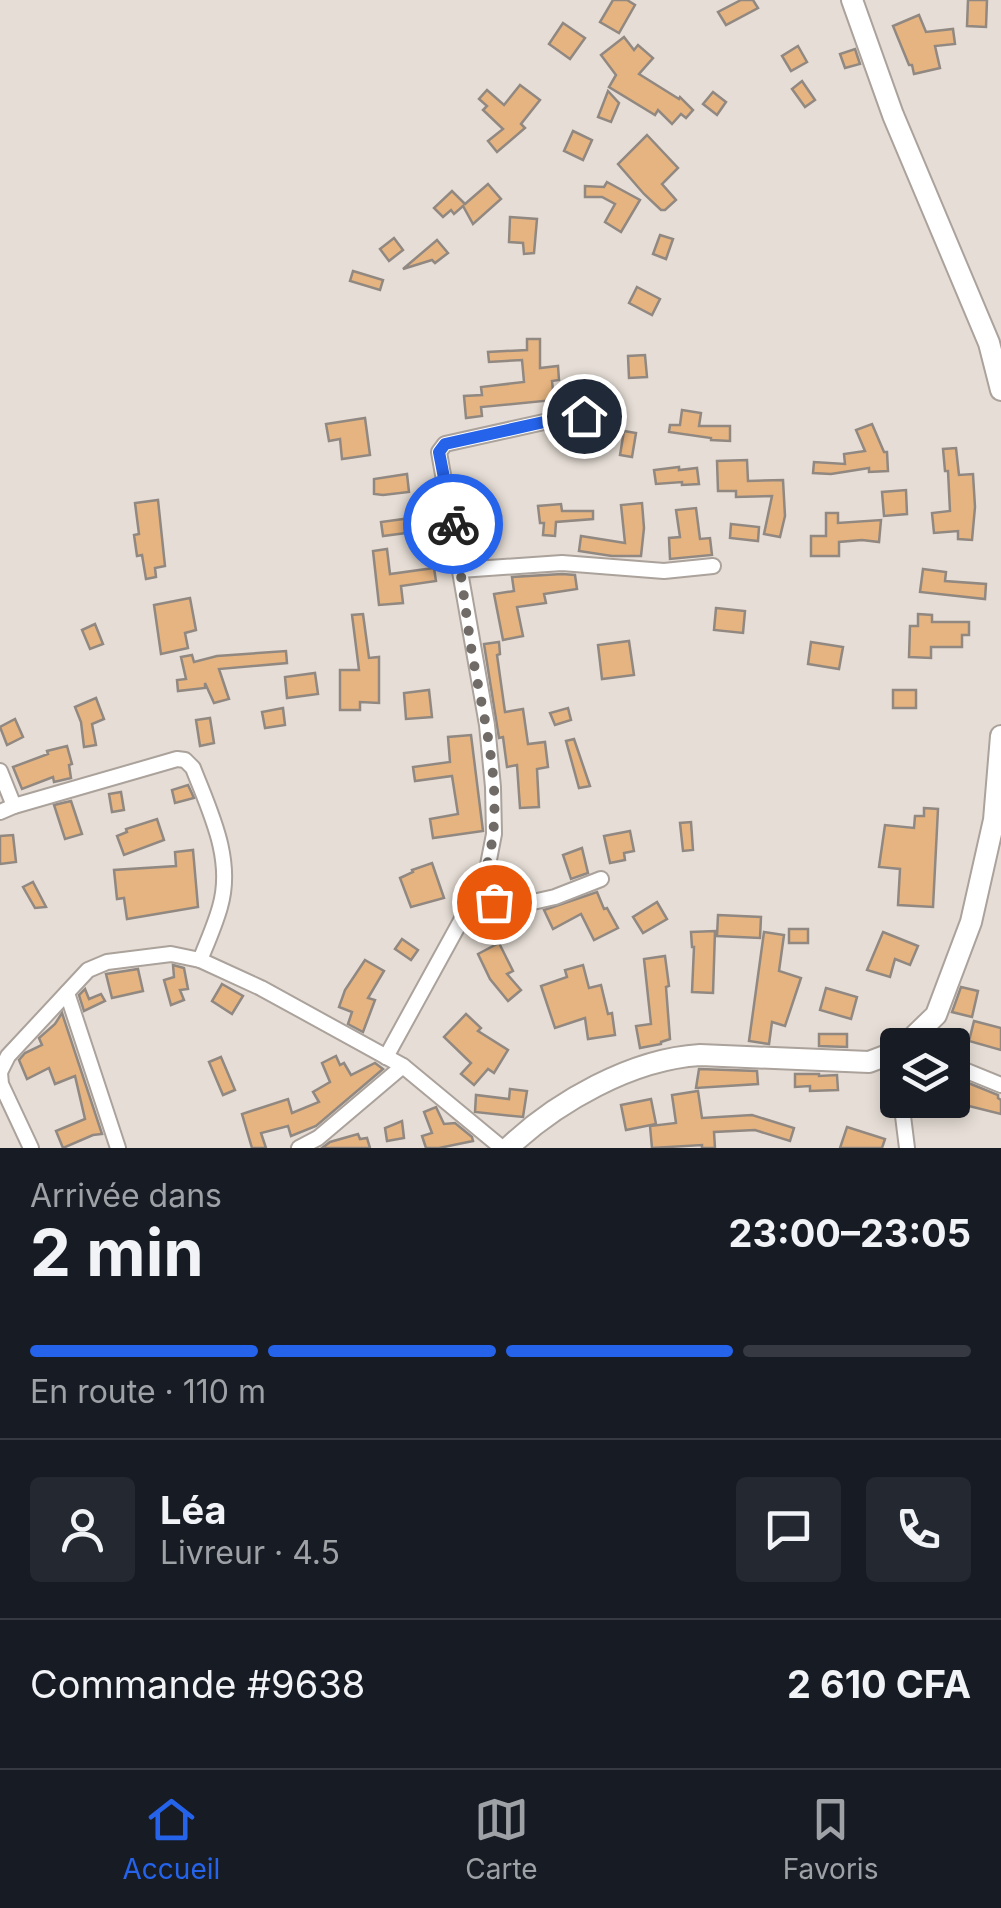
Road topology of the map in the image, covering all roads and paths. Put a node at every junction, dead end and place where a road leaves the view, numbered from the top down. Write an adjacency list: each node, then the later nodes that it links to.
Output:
1 (852, 0): 2 (street)
2 (1001, 390)
3 (584, 416): 5 (street)
4 (713, 566): 5 (street)
5 (460, 570): 11 (street)
6 (1001, 736): 9 (street)
7 (0, 771): 8 (street)
8 (7, 809): 12 (street)
9 (998, 821): 14 (street)
10 (601, 880): 11 (street)
11 (474, 897): 15 (street)
12 (200, 960): 13 (street); 15 (street)
13 (67, 993): 18 (street); 23 (street)
14 (925, 1028)
15 (386, 1057): 17 (street)
16 (880, 1059): 25 (street)
17 (403, 1066): 24 (street); 25 (street)
18 (0, 1072): 22 (street)
19 (970, 1072): 20 (street)
20 (1001, 1084)
21 (903, 1118): 26 (street)
22 (31, 1148)
23 (118, 1148)
24 (299, 1148)
25 (505, 1148)
26 (906, 1148)

